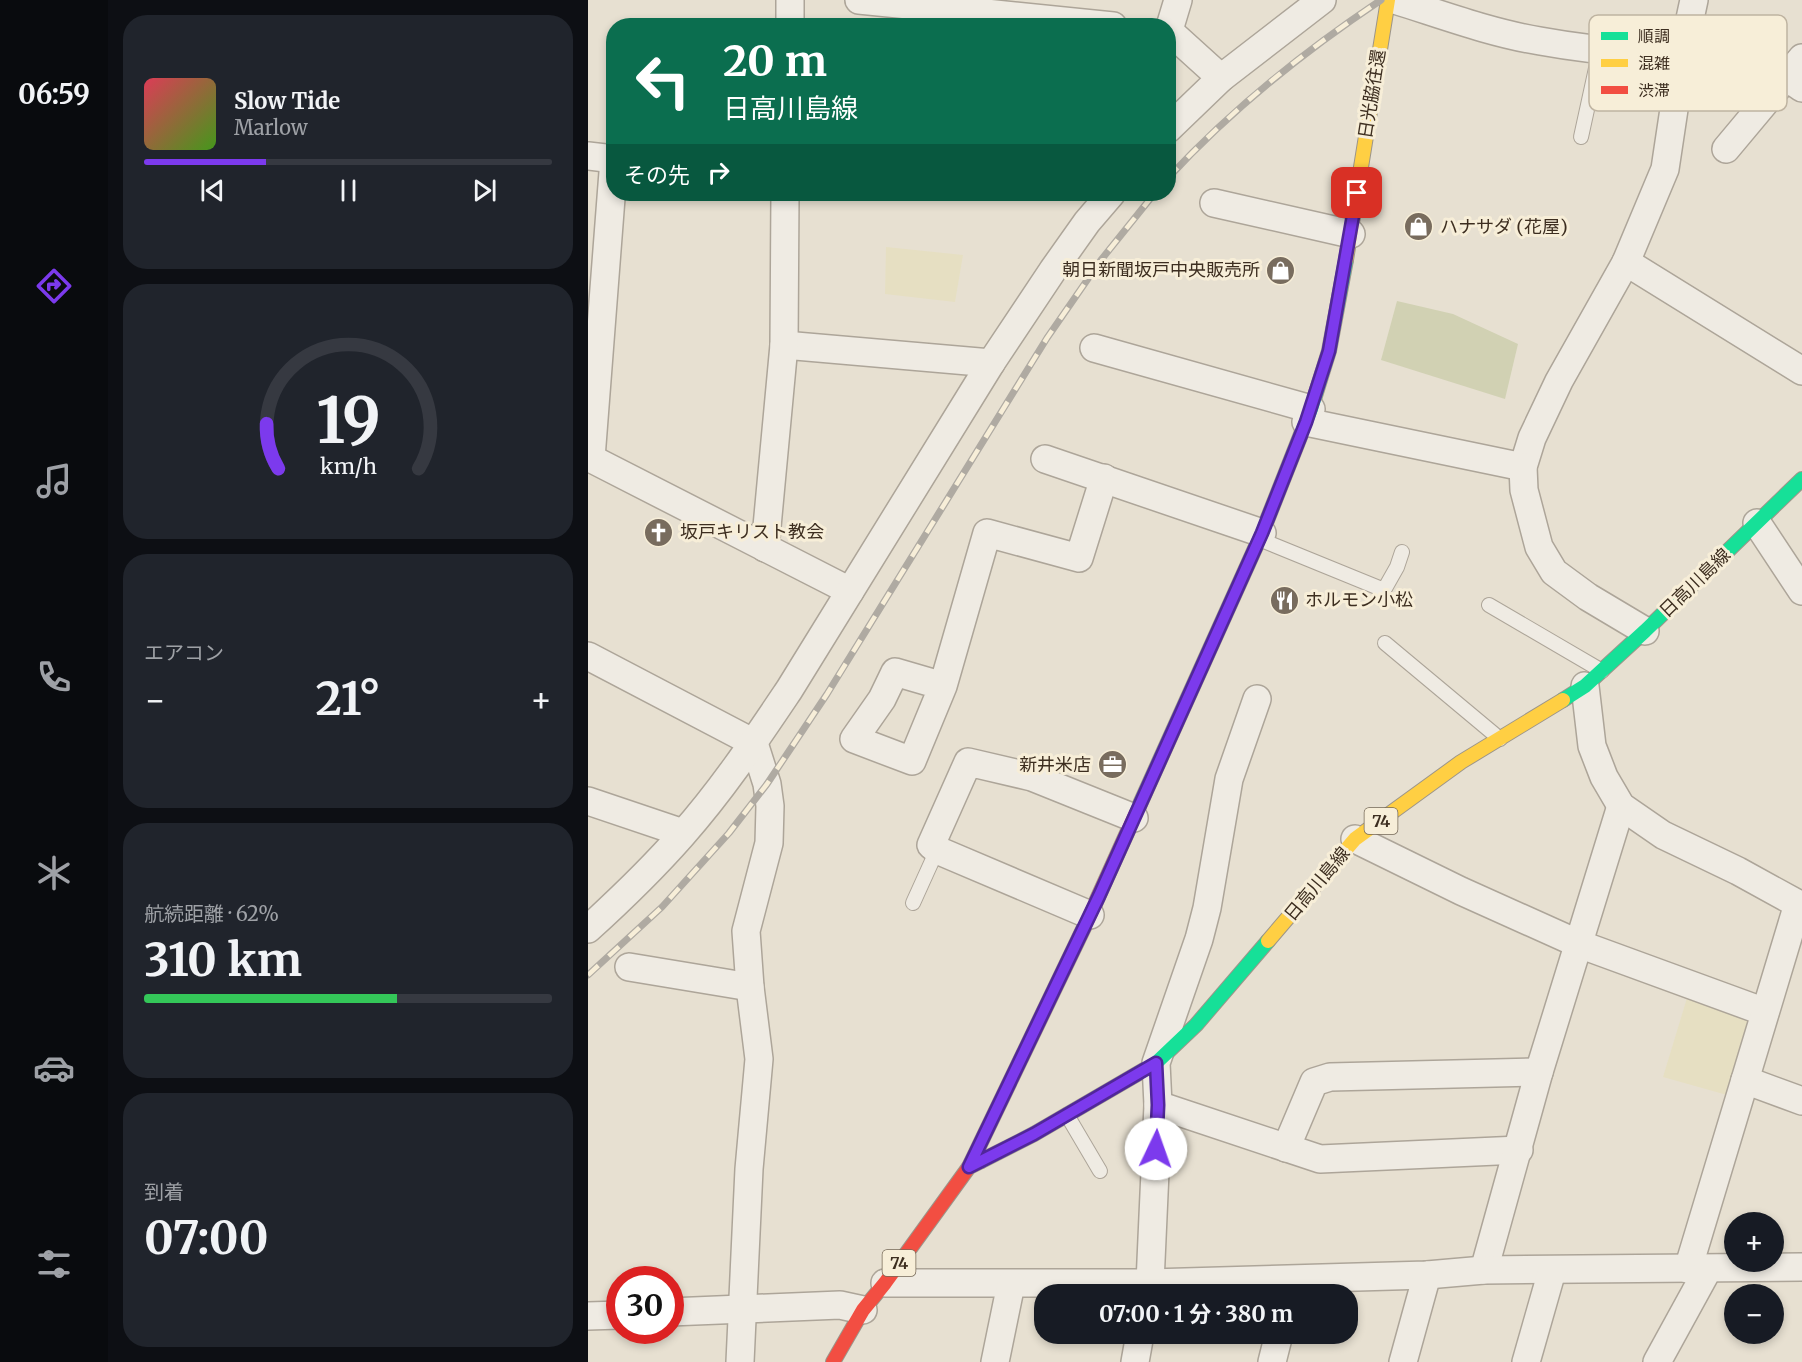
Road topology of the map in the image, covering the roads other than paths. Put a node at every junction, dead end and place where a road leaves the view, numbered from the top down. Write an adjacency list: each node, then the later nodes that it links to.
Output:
1 (790, 0): 9 (street)
2 (859, 0): 10 (street)
3 (1178, 0): 11 (street)
4 (1322, 0): 14 (street)
5 (1388, 0): 27 (main road, 日光脇往還)
6 (1395, 0): 13 (street)
7 (1694, 0): 8 (street)
8 (1691, 15)
9 (790, 18)
10 (1035, 18)
11 (1173, 18)
12 (1176, 36): 14 (street)
13 (1589, 48)
14 (1221, 78): 18 (street)
15 (1589, 100): 19 (lane)
16 (1674, 111): 28 (street)
17 (1762, 111): 20 (street)
18 (1176, 121)
19 (1581, 137)
20 (1726, 149)
21 (588, 156): 22 (street)
22 (606, 158)
23 (610, 201): 34 (street)
24 (785, 201): 29 (street)
25 (1105, 201): 31 (street)
26 (1214, 203): 27 (street)
27 (1351, 234): 33 (main road, 日光脇往還)
28 (1626, 262): 32 (street); 36 (street)
29 (784, 345): 31 (street); 41 (street)
30 (1094, 348): 33 (street)
31 (991, 363): 43 (street)
32 (1802, 371)
33 (1309, 416): 36 (street); 40 (main road, 日光脇往還)
34 (589, 458): 41 (street)
35 (1045, 459): 37 (street)
36 (1523, 467): 46 (street)
37 (1104, 478): 40 (street); 50 (street)
38 (1802, 479): 39 (main road, 日高川島線 / 74)
39 (1757, 523): 44 (street); 46 (main road, 日高川島線 / 74)
40 (1261, 536): 42 (lane); 56 (main road, 日光脇往還)
41 (765, 548): 43 (street)
42 (1402, 552)
43 (850, 591): 53 (street)
44 (1802, 591)
45 (1489, 605): 49 (lane)
46 (1645, 631): 49 (main road, 日高川島線 / 74)
47 (1385, 643): 52 (lane)
48 (588, 656): 53 (street)
49 (1593, 679): 52 (main road, 日高川島線 / 74); 55 (street)
50 (943, 686)
51 (1257, 699): 68 (street)
52 (1500, 739): 58 (main road, 日高川島線 / 74)
53 (754, 742): 57 (street); 66 (street)
54 (588, 801): 57 (street)
55 (1621, 806): 61 (street); 64 (street)
56 (1134, 818): 59 (street); 62 (main road, 日光脇往還)
57 (683, 833): 63 (street)
58 (1355, 839): 64 (street); 68 (main road, 日高川島線 / 74)
59 (937, 850): 60 (lane); 62 (street)
60 (913, 903)
61 (1800, 904): 67 (street)
62 (1090, 915): 76 (main road, 日光脇往還)
63 (588, 929)
64 (1579, 944): 67 (street); 69 (street)
65 (629, 967): 66 (street)
66 (750, 987): 88 (street)
67 (1765, 1012): 70 (street)
68 (1156, 1063): 72 (street); 73 (main road, 日高川島線 / 74)
69 (1539, 1072): 74 (street); 75 (street)
70 (1745, 1080): 71 (street); 79 (street)
71 (1802, 1101)
72 (1158, 1105): 74 (street); 85 (street)
73 (1067, 1115): 76 (main road, 日高川島線 / 74); 77 (lane)
74 (1286, 1148): 75 (street)
75 (1519, 1150): 80 (street)
76 (969, 1167): 83 (main road, 日光脇往還 / 74)
77 (1100, 1171)
78 (1802, 1267): 79 (street)
79 (1698, 1269): 81 (street); 102 (street)
80 (1484, 1270): 81 (street); 82 (street)
81 (1552, 1271): 101 (street)
82 (1427, 1275): 86 (street); 100 (street)
83 (885, 1283): 84 (street); 89 (main road, 日光脇往還 / 74)
84 (1011, 1284): 87 (street); 97 (street)
85 (1149, 1284)
86 (1314, 1284)
87 (1034, 1285)
88 (741, 1309): 89 (street); 90 (street); 95 (street)
89 (863, 1310): 96 (main road, 日光脇往還 / 74)
90 (684, 1311)
91 (606, 1315): 92 (street)
92 (588, 1316)
93 (1138, 1344): 98 (street)
94 (1276, 1344): 99 (street)
95 (740, 1362)
96 (833, 1362)
97 (995, 1362)
98 (1135, 1362)
99 (1272, 1362)
100 (1403, 1362)
101 (1526, 1362)
102 (1657, 1362)

